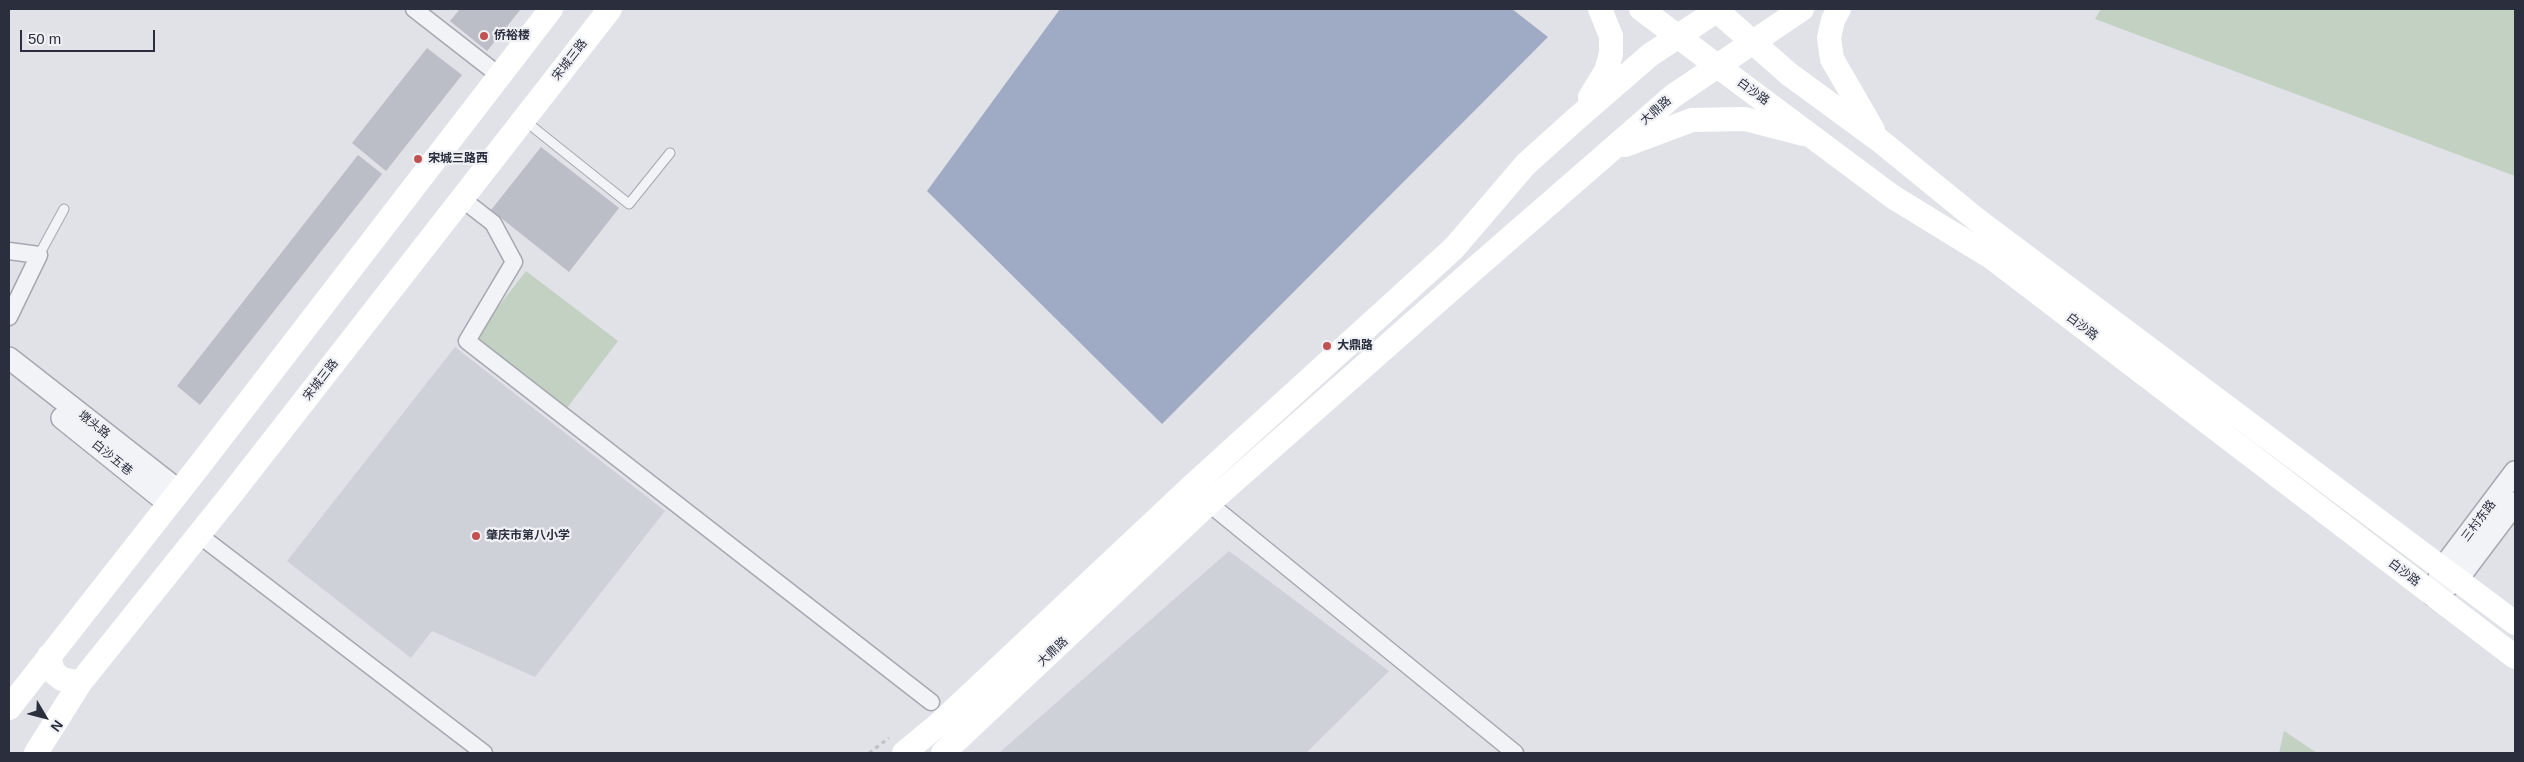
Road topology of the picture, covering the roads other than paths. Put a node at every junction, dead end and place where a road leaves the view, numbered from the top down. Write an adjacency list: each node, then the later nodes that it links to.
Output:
1 (414, 9): 12 (street)
2 (551, 9): 12 (main road)
3 (610, 9): 14 (main road, 宋城三路)
4 (1600, 9): 13 (main road)
5 (1641, 9): 9 (main road, 白沙路)
6 (1717, 9): 9 (main road, 大鼎路); 10 (main road, 白沙路)
7 (1802, 9): 10 (main road, 大鼎路)
8 (1839, 9): 16 (main road)
9 (1678, 34): 11 (main road, 白沙路); 13 (main road, 大鼎路)
10 (1752, 42): 11 (main road, 大鼎路); 16 (main road, 白沙路)
11 (1717, 65): 15 (main road, 白沙路); 17 (main road, 大鼎路)
12 (500, 76): 28 (main road)
13 (1576, 119): 27 (main road, 大鼎路)
14 (523, 120): 18 (lane); 19 (main road, 宋城三路)
15 (1815, 137): 17 (main road); 33 (main road, 白沙路)
16 (1879, 140): 32 (main road, 白沙路)
17 (1612, 149): 29 (main road, 大鼎路)
18 (670, 153)
19 (462, 199): 31 (main road, 宋城三路); 38 (street)
20 (64, 209): 22 (lane)
21 (9, 251): 22 (street)
22 (38, 255): 23 (street)
23 (9, 317)
24 (9, 358): 28 (street, 墩头路)
25 (9, 376): 28 (street, 白沙五巷)
26 (2515, 472): 32 (street, 三村东路)
27 (1190, 488): 29 (street); 42 (main road, 大鼎路)
28 (174, 498): 35 (main road)
29 (1209, 503): 43 (main road, 大鼎路); 44 (street)
30 (2515, 503): 32 (street, 三村东路)
31 (199, 535): 37 (main road, 宋城三路); 41 (street)
32 (2450, 575): 33 (street); 34 (main road, 白沙路)
33 (2433, 595): 36 (main road, 白沙路)
34 (2515, 623)
35 (49, 656): 37 (main road); 39 (main road)
36 (2515, 657)
37 (80, 682): 40 (main road, 宋城三路)
38 (931, 702)
39 (9, 708)
40 (40, 750)
41 (484, 753)
42 (904, 753)
43 (943, 753)
44 (1515, 753)

